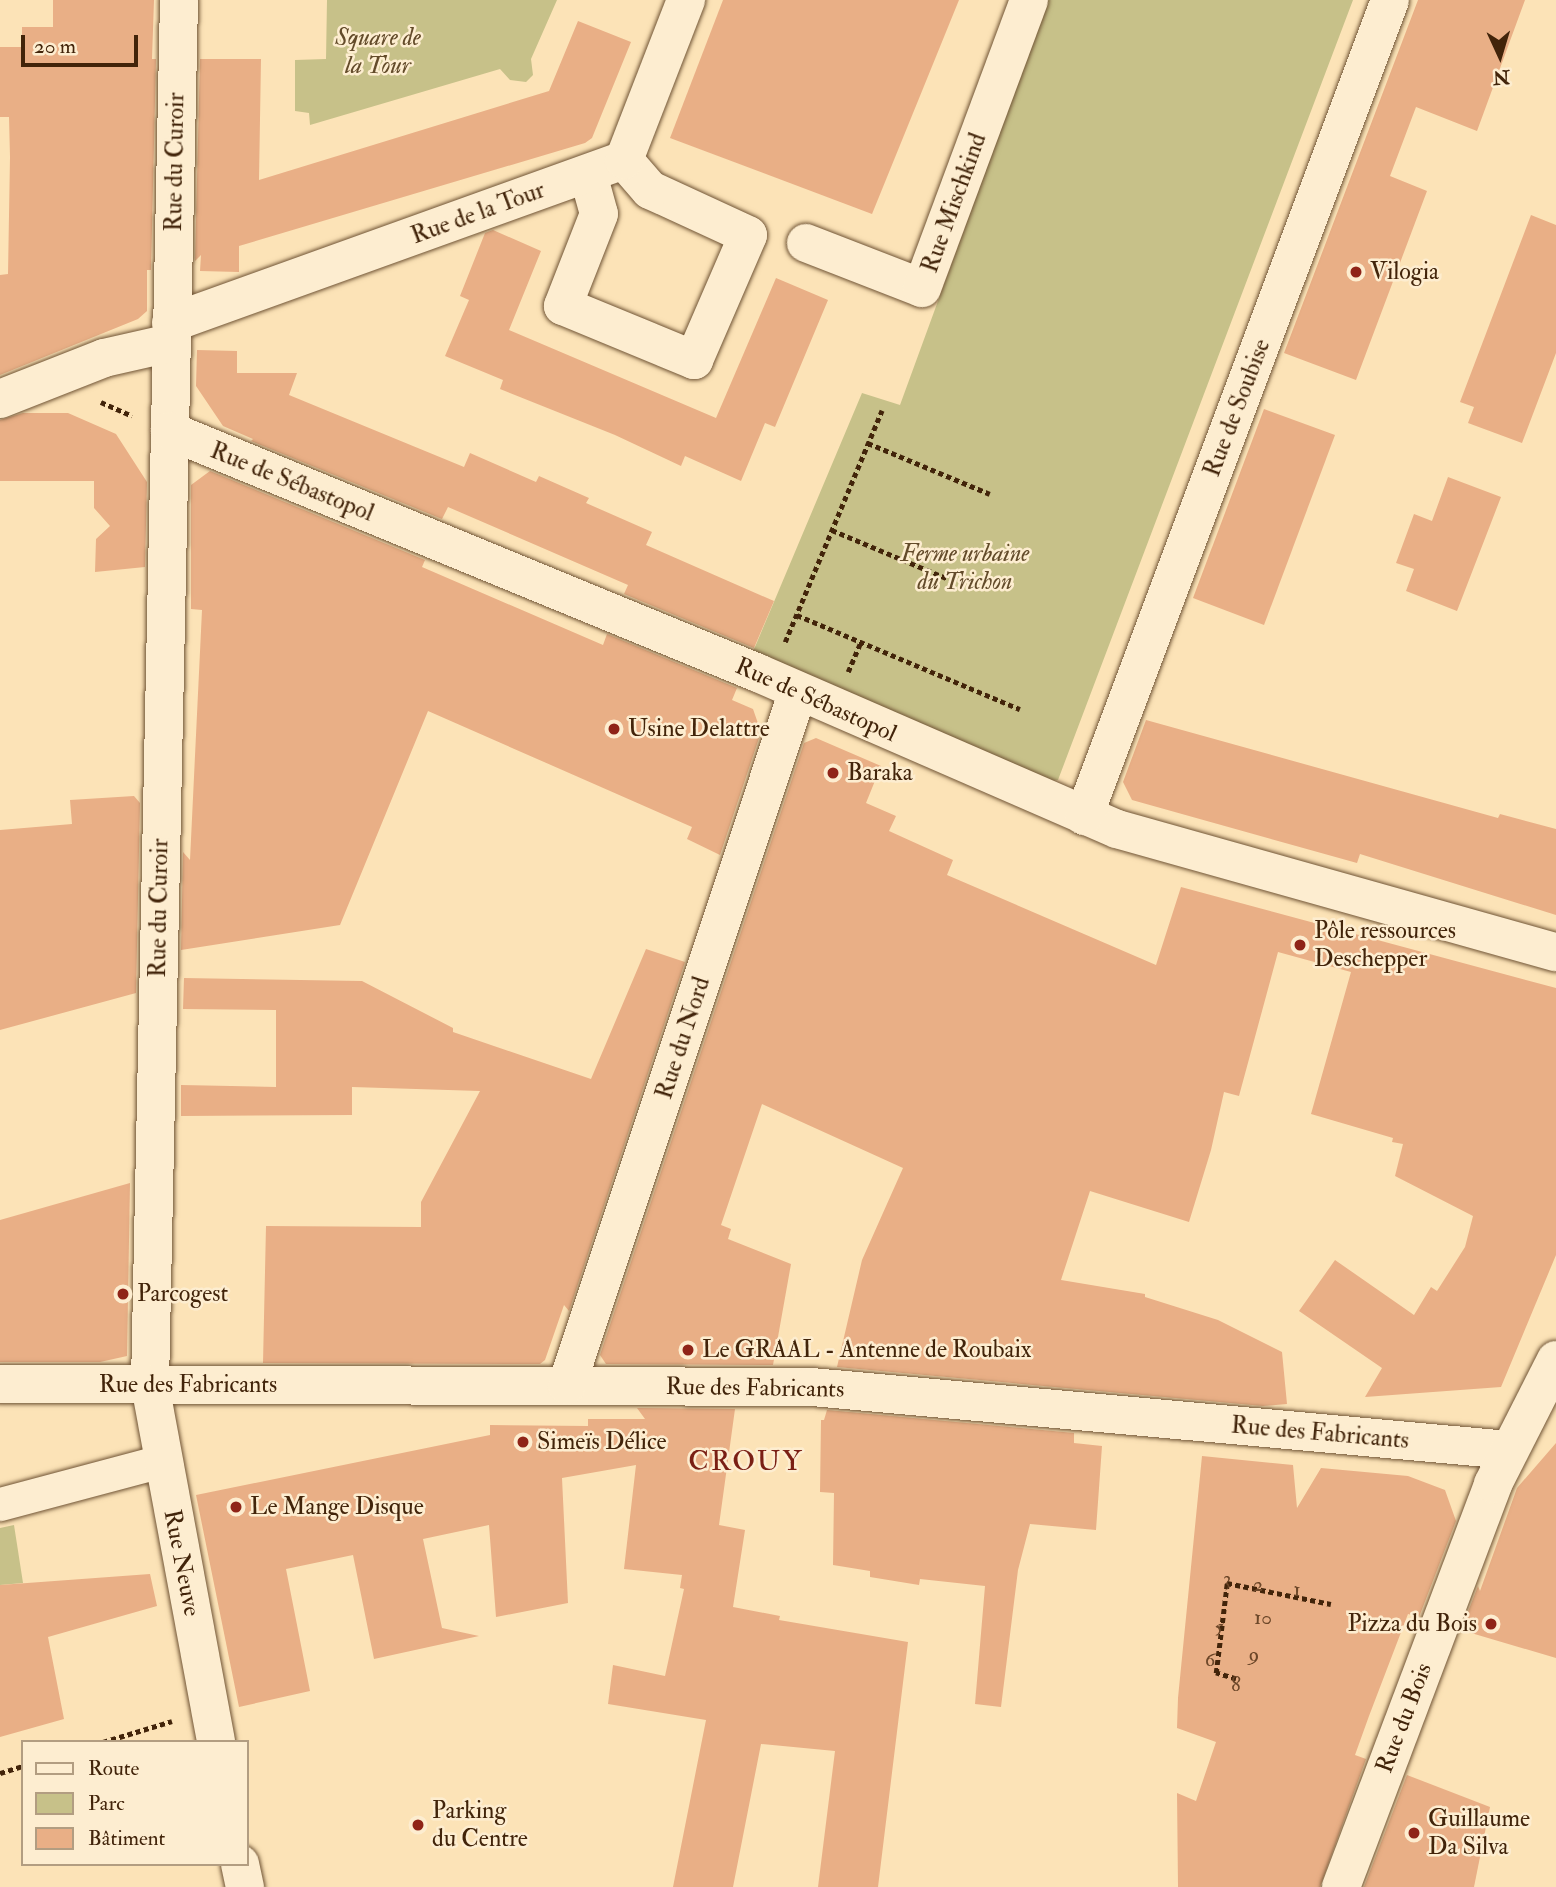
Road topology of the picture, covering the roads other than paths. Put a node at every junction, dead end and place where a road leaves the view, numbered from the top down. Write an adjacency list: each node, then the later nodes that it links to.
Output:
1 (179, 0): 8 (street, Rue du Curoir)
2 (686, 0): 5 (street)
3 (1029, 0): 7 (street, Rue Mischkind)
4 (1390, 0): 12 (street, Rue de Soubise)
5 (624, 160): 6 (street, Rue de la Tour); 6 (street)
6 (588, 174): 8 (street, Rue de la Tour)
7 (806, 243)
8 (170, 333): 9 (street); 10 (street, Rue du Curoir)
9 (0, 399)
10 (170, 430): 11 (street, Rue de Sébastopol); 16 (street, Rue du Curoir)
11 (785, 685): 12 (street, Rue de Sébastopol); 17 (street, Rue du Nord)
12 (1084, 816): 13 (street, Rue de Sébastopol)
13 (1556, 952)
14 (1556, 1360): 18 (street, Rue du Bois)
15 (0, 1384): 16 (street, Rue des Fabricants)
16 (150, 1385): 17 (street, Rue des Fabricants); 19 (street, Rue Neuve)
17 (567, 1385): 18 (street, Rue des Fabricants)
18 (1508, 1450): 24 (street, Rue du Bois)
19 (162, 1461): 20 (street); 21 (street, Rue Neuve)
20 (0, 1504)
21 (213, 1726)
22 (240, 1866): 23 (street)
23 (245, 1887)
24 (1341, 1887)

